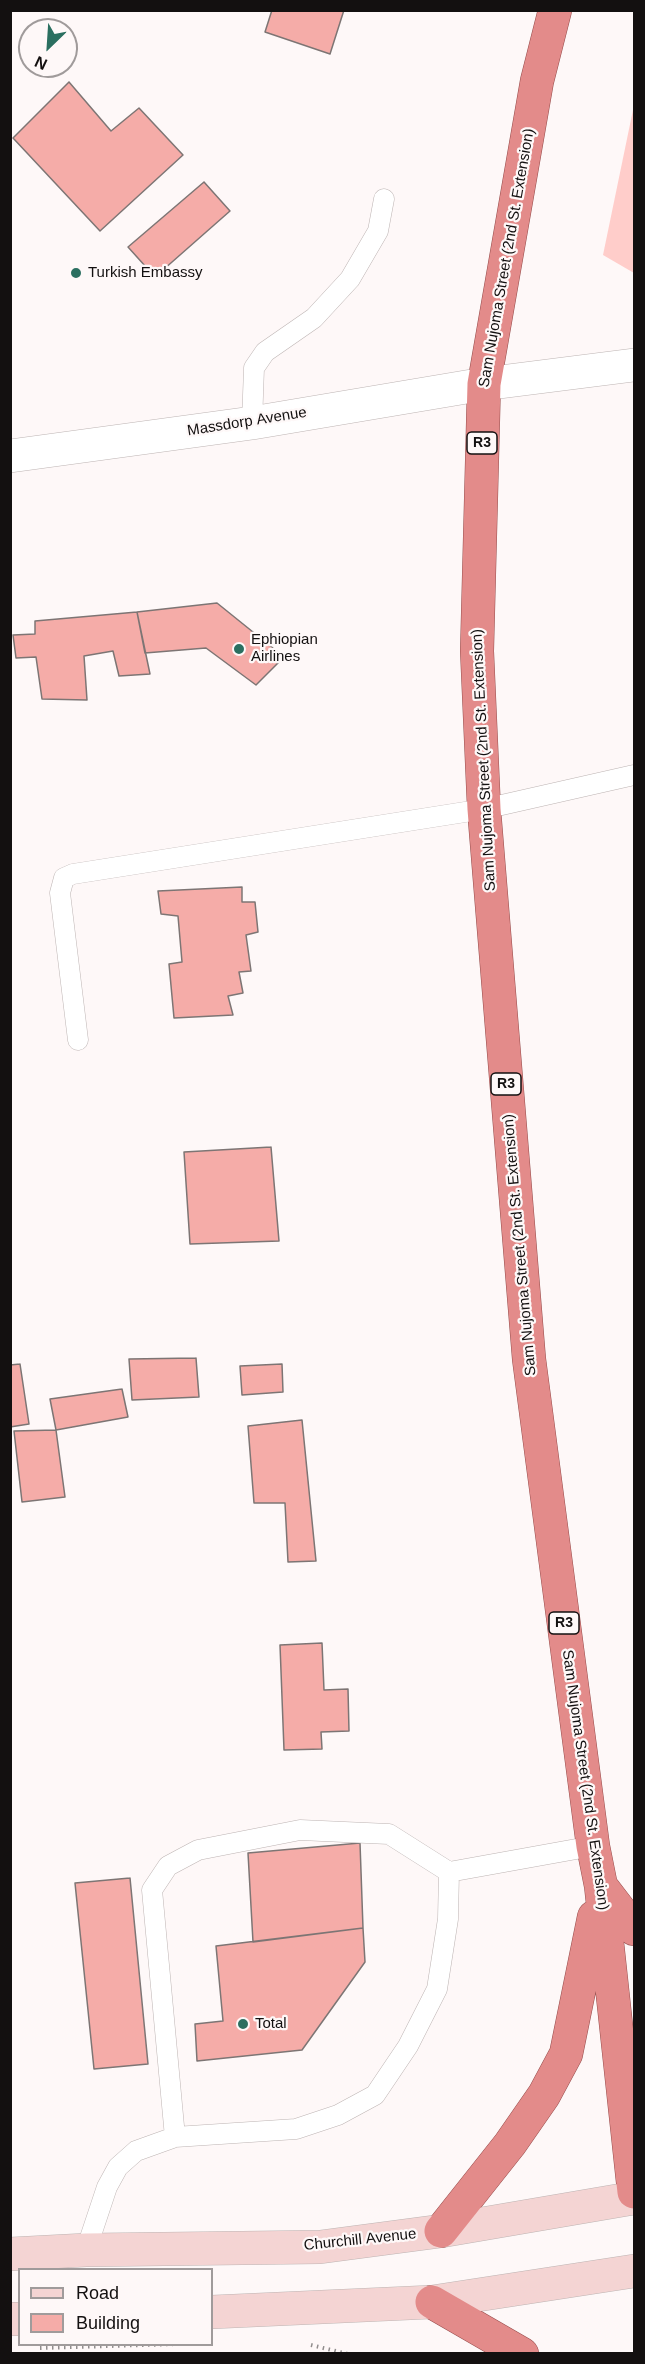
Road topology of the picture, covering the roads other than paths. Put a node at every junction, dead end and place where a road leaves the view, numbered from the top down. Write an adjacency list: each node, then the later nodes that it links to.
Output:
1 (555, 10): 4 (highway, Sam Nujoma Street (2nd St. Extension) / R3)
2 (384, 199): 5 (lane)
3 (634, 365): 4 (street, Massdorp Avenue)
4 (484, 384): 5 (street, Massdorp Avenue); 8 (highway, Sam Nujoma Street (2nd St. Extension) / R3)
5 (252, 423): 6 (street, Massdorp Avenue)
6 (10, 456)
7 (634, 775): 8 (lane)
8 (484, 809): 9 (lane); 10 (highway, Sam Nujoma Street (2nd St. Extension) / R3)
9 (78, 1040)
10 (593, 1846): 11 (lane); 12 (highway, Sam Nujoma Street (2nd St. Extension) / R3)
11 (449, 1872): 14 (lane); 14 (lane)
12 (601, 1886): 13 (highway); 15 (highway, Sam Nujoma Street (2nd St. Extension) / R3); 17 (highway)
13 (634, 1929)
14 (175, 2136): 18 (lane)
15 (634, 2192)
16 (634, 2198): 17 (main road, Churchill Avenue)
17 (441, 2231): 18 (main road, Churchill Avenue)
18 (86, 2250): 19 (main road, Churchill Avenue)
19 (10, 2254)
20 (634, 2271): 21 (main road)
21 (432, 2302): 22 (main road); 23 (highway)
22 (213, 2312)
23 (522, 2354)

